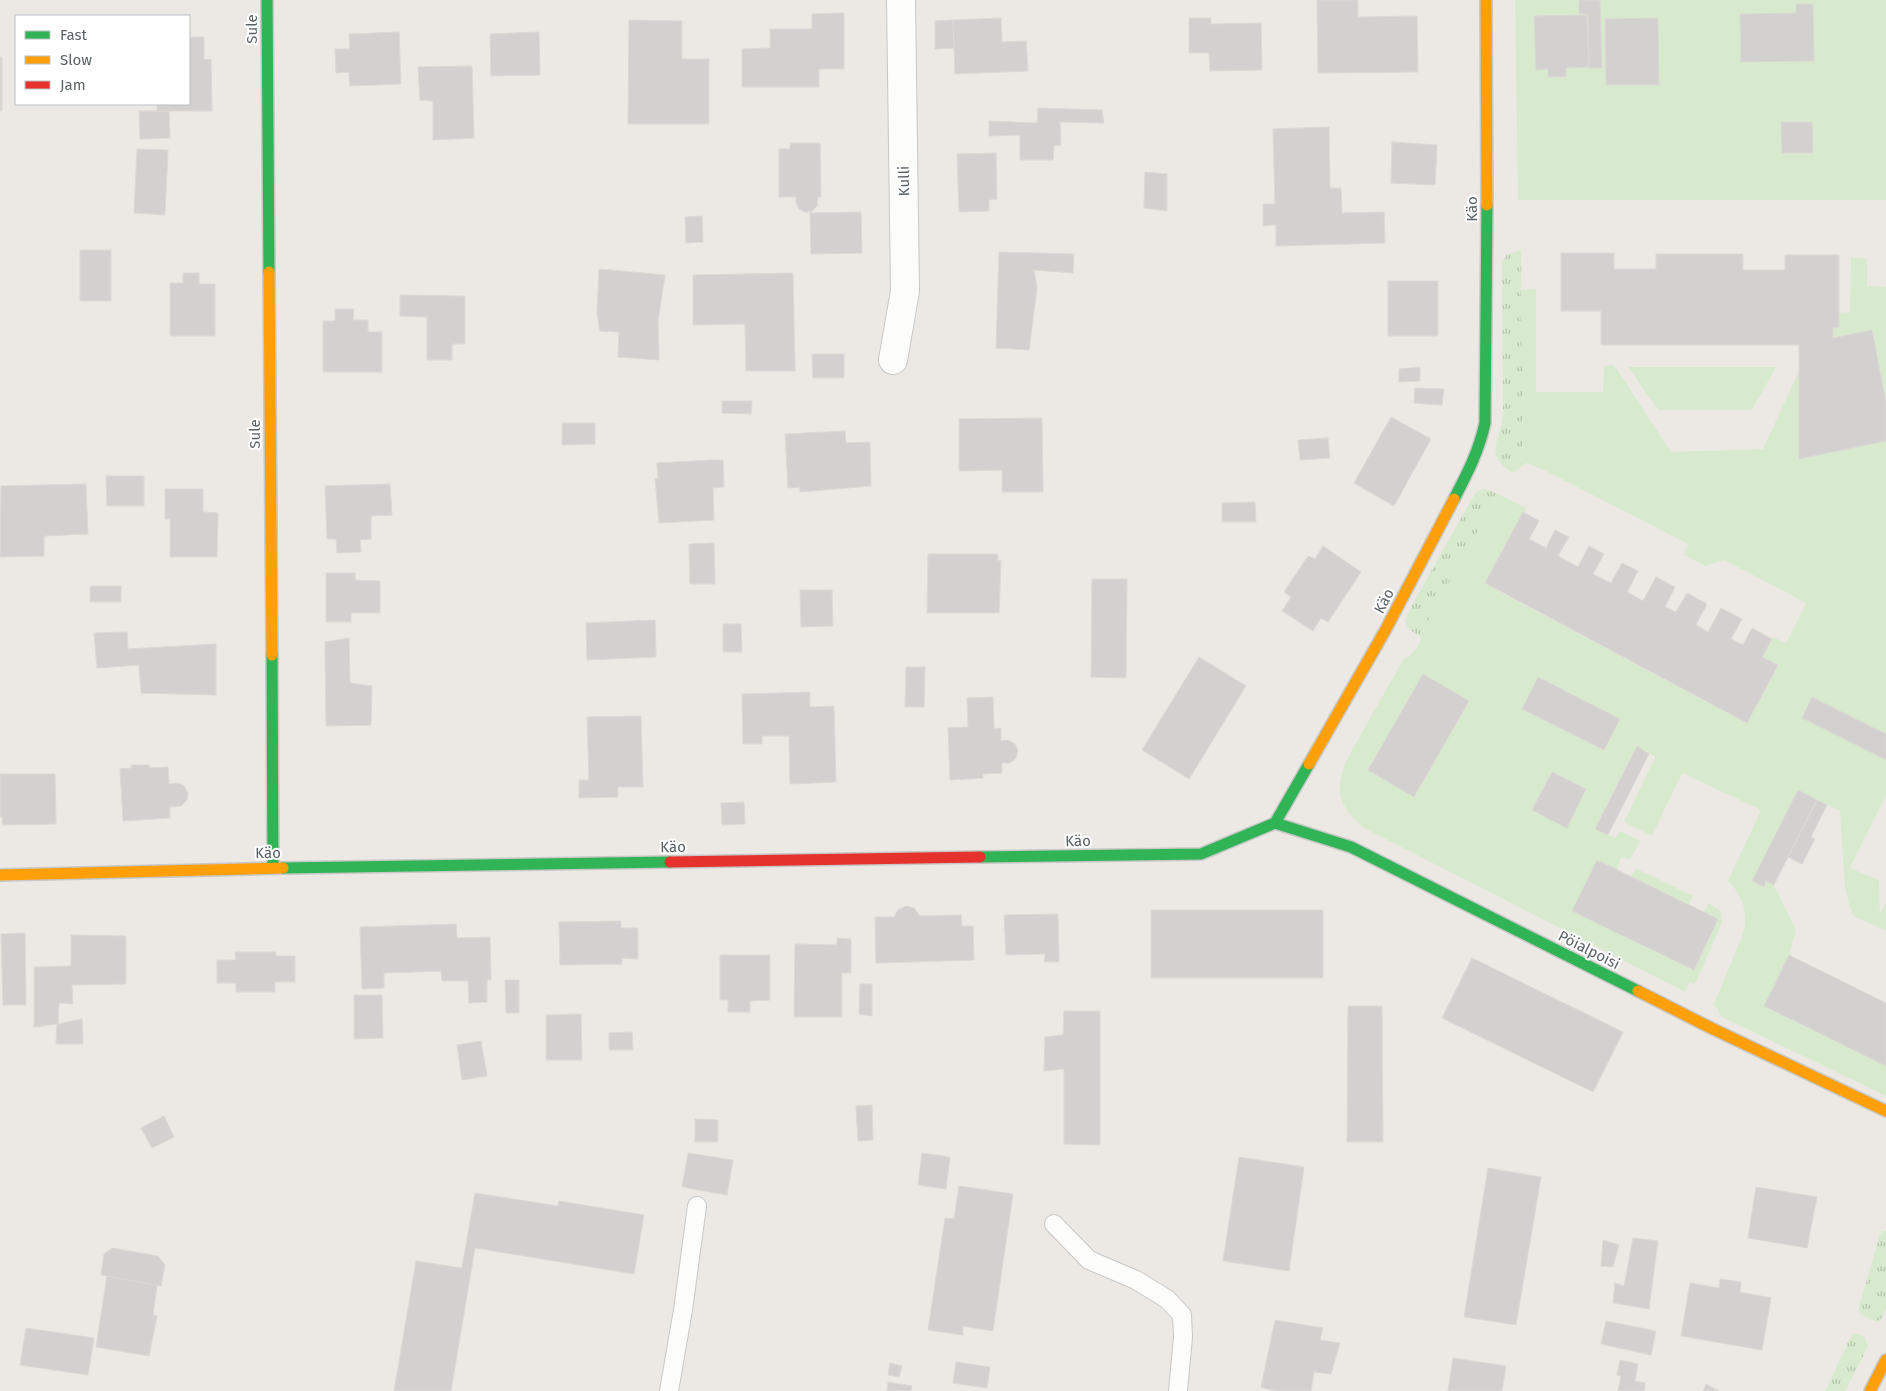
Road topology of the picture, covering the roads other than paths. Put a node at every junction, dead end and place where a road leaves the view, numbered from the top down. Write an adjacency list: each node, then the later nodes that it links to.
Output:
1 (267, 0): 6 (street, Sule)
2 (901, 0): 4 (street, Kulli)
3 (1486, 0): 5 (street, Käo)
4 (893, 360)
5 (1275, 823): 6 (street, Käo); 8 (street, Pöialpoisi)
6 (273, 868): 7 (street, Käo)
7 (0, 874)
8 (1886, 1112)
9 (697, 1206): 12 (lane)
10 (1054, 1224): 13 (lane)
11 (1886, 1360): 14 (street)
12 (669, 1391)
13 (1178, 1391)
14 (1870, 1391)

